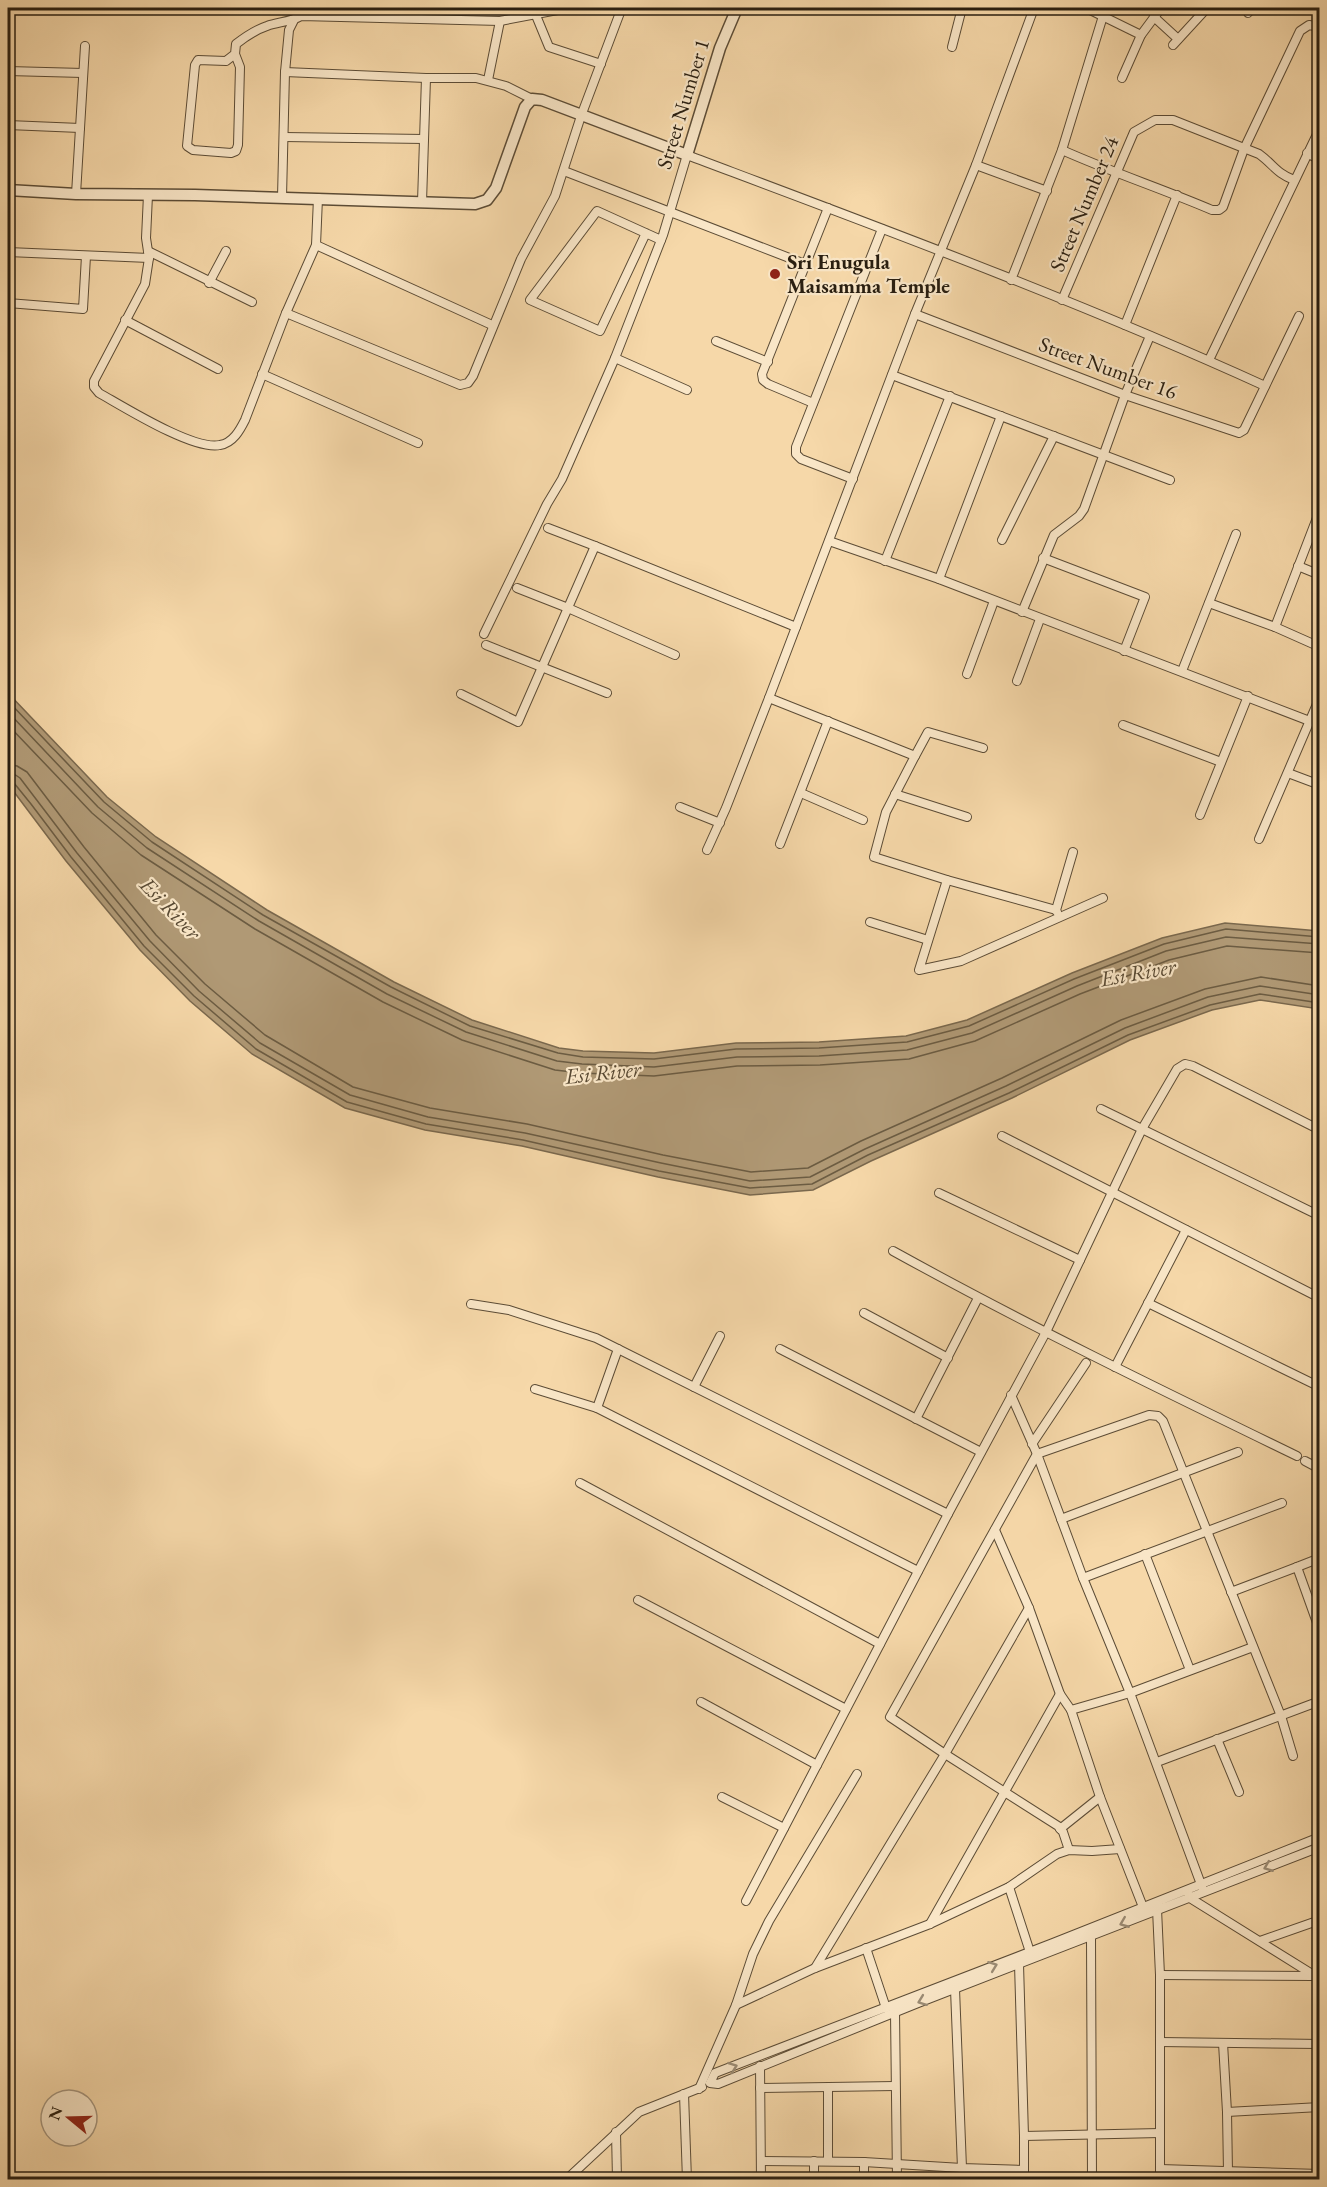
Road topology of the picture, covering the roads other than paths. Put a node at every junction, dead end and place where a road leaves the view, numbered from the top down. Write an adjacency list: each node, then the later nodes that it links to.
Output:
1 (346, 8): 13 (street)
2 (637, 8): 9 (street)
3 (737, 8): 38 (street, Street Number 1)
4 (962, 8): 19 (street)
5 (1034, 8): 40 (street)
6 (1086, 8): 11 (street)
7 (1161, 8): 12 (street)
8 (1207, 8): 12 (street)
9 (621, 10): 10 (street); 21 (street)
10 (536, 13): 15 (street); 21 (street)
11 (1103, 16): 17 (street); 36 (street)
12 (1154, 16): 17 (street)
13 (345, 17): 14 (street); 15 (street)
14 (294, 20): 20 (street); 23 (street)
15 (500, 21): 27 (street)
16 (1320, 27): 35 (street)
17 (1141, 35): 26 (street)
18 (85, 46): 24 (street)
19 (952, 47)
20 (235, 54): 20 (street)
21 (601, 64): 29 (street)
22 (8, 71): 24 (street)
23 (285, 72): 25 (street); 33 (street)
24 (83, 74): 31 (street)
25 (426, 78): 27 (street); 34 (street)
26 (1122, 78)
27 (488, 80): 28 (street)
28 (532, 99): 29 (street); 51 (street)
29 (580, 116): 38 (street); 41 (street)
30 (8, 125): 31 (street)
31 (80, 128): 46 (street)
32 (1320, 128): 37 (street)
33 (284, 137): 34 (street); 49 (street)
34 (424, 139): 51 (street)
35 (1244, 148): 42 (street, Street Number 24); 43 (street, Street Number 24); 48 (street)
36 (1062, 150): 42 (street); 45 (street)
37 (1307, 153): 39 (street); 43 (street)
38 (687, 155): 52 (street); 53 (street, Street Number 1)
39 (1320, 160)
40 (976, 165): 45 (street); 59 (street)
41 (564, 171): 53 (street); 73 (street)
42 (1115, 173): 48 (street); 66 (street, Street Number 24)
43 (1294, 180): 78 (street)
44 (8, 190): 46 (street)
45 (1047, 190): 64 (street)
46 (76, 194): 47 (street)
47 (148, 195): 49 (street); 61 (street)
48 (1177, 195): 74 (street)
49 (282, 197): 50 (street)
50 (318, 198): 51 (street); 57 (street)
51 (422, 202)
52 (828, 208): 54 (street); 63 (street)
53 (670, 213): 56 (street, Street Number 1); 63 (street)
54 (882, 229): 59 (street); 87 (street)
55 (646, 233): 55 (street); 56 (street)
56 (661, 240): 77 (street, Street Number 1)
57 (316, 245): 69 (street); 73 (street)
58 (226, 250): 65 (street)
59 (942, 251): 64 (street); 70 (street)
60 (8, 252): 62 (street)
61 (149, 254): 62 (street); 65 (street); 72 (street)
62 (86, 256): 68 (street)
63 (805, 264): 79 (street)
64 (1011, 280): 66 (street)
65 (209, 283): 67 (street)
66 (1062, 300): 74 (street)
67 (252, 302)
68 (8, 303)
69 (286, 313): 73 (street); 81 (street)
70 (915, 314): 82 (street); 85 (street, Street Number 16)
71 (1299, 316): 83 (street)
72 (125, 320): 80 (street); 81 (street)
73 (492, 325)
74 (1125, 325): 75 (street)
75 (1150, 336): 78 (street); 85 (street)
76 (716, 342): 79 (street)
77 (615, 358): 84 (street); 113 (street, Street Number 1)
78 (1209, 360): 83 (street)
79 (768, 362): 87 (street)
80 (218, 369)
81 (262, 374): 90 (street)
82 (892, 375): 86 (street); 92 (street)
83 (1266, 386): 85 (street, Street Number 16)
84 (687, 390)
85 (1125, 395): 91 (street)
86 (950, 396): 88 (street); 101 (street)
87 (813, 403): 92 (street)
88 (1001, 416): 89 (street); 104 (street)
89 (1054, 436): 91 (street); 97 (street)
90 (418, 442)
91 (1104, 455): 93 (street); 100 (street)
92 (853, 479): 98 (street)
93 (1170, 480)
94 (1320, 510): 102 (street)
95 (548, 528): 99 (street)
96 (1236, 534): 107 (street)
97 (1002, 540)
98 (829, 541): 101 (street); 111 (street)
99 (595, 546): 108 (street); 111 (street)
100 (1043, 558): 109 (street); 116 (street)
101 (885, 561): 104 (street)
102 (1298, 566): 103 (street); 112 (street)
103 (1320, 575)
104 (939, 579): 106 (street)
105 (517, 588): 108 (street)
106 (994, 601): 109 (street); 120 (street)
107 (1209, 603): 112 (street); 119 (street)
108 (568, 608): 117 (street); 118 (street)
109 (1022, 612): 110 (street)
110 (1040, 619): 116 (street); 121 (street)
111 (796, 627): 126 (street)
112 (1275, 627): 115 (street)
113 (484, 634)
114 (486, 645): 118 (street)
115 (1320, 647)
116 (1124, 651): 119 (street)
117 (675, 655)
118 (543, 668): 122 (street); 123 (street)
119 (1182, 671): 124 (street)
120 (967, 674)
121 (1017, 681)
122 (607, 693)
123 (461, 694)
124 (1248, 696): 127 (street); 133 (street)
125 (1320, 697): 127 (street)
126 (769, 698): 128 (street); 142 (street)
127 (1309, 721): 130 (street); 134 (street)
128 (828, 722): 132 (street); 136 (street)
129 (1123, 725): 133 (street)
130 (1320, 725)
131 (983, 748): 132 (street)
132 (915, 756): 137 (street)
133 (1221, 762): 139 (street)
134 (1288, 773): 135 (street); 143 (street)
135 (1320, 785)
136 (801, 793): 141 (street); 144 (street)
137 (895, 794): 140 (street); 147 (street)
138 (680, 807): 142 (street)
139 (1200, 815)
140 (967, 817)
141 (863, 820)
142 (720, 823): 145 (street)
143 (1259, 839)
144 (780, 844)
145 (707, 850)
146 (1073, 852): 149 (street)
147 (947, 880): 149 (street); 151 (street)
148 (1103, 898): 149 (street)
149 (1058, 914): 151 (street)
150 (870, 922): 151 (street)
151 (928, 940)
152 (1101, 1109): 153 (street)
153 (1142, 1129): 154 (street); 156 (street); 158 (street)
154 (1320, 1130)
155 (1002, 1136): 156 (street)
156 (1113, 1192): 159 (street); 161 (street)
157 (939, 1193): 161 (street)
158 (1320, 1216)
159 (1186, 1230): 163 (street); 164 (street)
160 (893, 1251): 162 (street)
161 (1080, 1260): 167 (street)
162 (978, 1298): 167 (street); 171 (street)
163 (1320, 1299)
164 (1148, 1303): 173 (street); 175 (street)
165 (471, 1304): 169 (street)
166 (864, 1313): 171 (street)
167 (1046, 1332): 173 (street); 177 (street)
168 (720, 1336): 174 (street)
169 (618, 1349): 174 (street); 178 (street)
170 (780, 1349): 179 (street)
171 (948, 1358): 179 (street)
172 (1086, 1363): 180 (street)
173 (1114, 1367): 184 (street)
174 (694, 1387): 190 (street)
175 (1320, 1387)
176 (535, 1389): 178 (street)
177 (1011, 1395): 180 (street); 181 (street)
178 (597, 1408): 197 (street)
179 (916, 1419): 181 (street)
180 (1032, 1444): 183 (street)
181 (981, 1452): 190 (street)
182 (1238, 1452): 187 (street)
183 (1037, 1454): 187 (street); 191 (street); 192 (street)
184 (1297, 1456)
185 (1305, 1461): 186 (street)
186 (1320, 1469)
187 (1183, 1473): 191 (street); 193 (street)
188 (580, 1483): 203 (street)
189 (1282, 1503): 193 (street)
190 (948, 1514): 197 (street)
191 (1061, 1519): 198 (street)
192 (995, 1530): 201 (street); 214 (street)
193 (1207, 1532): 194 (street); 199 (street)
194 (1145, 1554): 198 (street); 205 (street)
195 (1320, 1558): 196 (street)
196 (1297, 1567): 199 (street); 202 (street)
197 (918, 1571): 203 (street)
198 (1083, 1578): 206 (street)
199 (1231, 1592): 204 (street)
200 (638, 1600): 210 (street)
201 (1029, 1608): 207 (street); 214 (street)
202 (1320, 1631)
203 (880, 1644): 210 (street)
204 (1253, 1647): 205 (street); 212 (street)
205 (1190, 1670): 206 (street)
206 (1130, 1693): 211 (street); 216 (street)
207 (1060, 1694): 211 (street); 219 (street)
208 (1320, 1701): 212 (street)
209 (701, 1702): 217 (street)
210 (846, 1709): 217 (street)
211 (1071, 1710): 222 (street)
212 (1281, 1716): 213 (street); 215 (street)
213 (1217, 1739): 216 (street); 220 (street)
214 (945, 1754): 219 (street); 242 (street)
215 (1293, 1756)
216 (1157, 1762): 230 (street)
217 (817, 1765): 223 (street)
218 (857, 1774): 246 (street)
219 (1004, 1790): 224 (street); 236 (street)
220 (1239, 1792)
221 (722, 1797): 223 (street)
222 (1100, 1797): 224 (street); 227 (street)
223 (784, 1828): 232 (street)
224 (1060, 1829): 228 (street)
225 (1320, 1837): 230 (street)
226 (1320, 1847): 230 (street, one-way to 230)
227 (1120, 1849): 228 (street); 233 (street)
228 (1069, 1850): 229 (street)
229 (1009, 1887): 236 (street); 240 (street)
230 (1202, 1888): 231 (street)
231 (1188, 1894): 233 (street); 234 (street); 238 (street)
232 (746, 1901)
233 (1143, 1907): 240 (street)
234 (1157, 1909): 237 (street, one-way to 237); 243 (street)
235 (1320, 1920): 238 (street)
236 (930, 1924): 239 (street)
237 (1091, 1937): 241 (street); 263 (street)
238 (1260, 1941): 244 (street)
239 (866, 1948): 242 (street); 247 (street)
240 (1030, 1952): 247 (street, one-way to 240)
241 (1019, 1964): 245 (street); 264 (street)
242 (815, 1968): 246 (street)
243 (1160, 1975): 244 (street); 249 (street)
244 (1318, 1977)
245 (955, 1989): 248 (street, one-way to 248); 270 (street)
246 (736, 2005): 257 (street)
247 (886, 2008): 253 (street, one-way to 247)
248 (895, 2012): 252 (street); 254 (street)
249 (1160, 2042): 250 (street); 262 (street)
250 (1223, 2043): 251 (street); 260 (street)
251 (1320, 2044)
252 (760, 2066): 253 (street); 255 (street)
253 (710, 2083): 257 (street)
254 (895, 2086): 256 (street); 269 (street)
255 (760, 2088): 256 (street); 265 (street)
256 (828, 2088): 267 (street)
257 (699, 2089): 258 (street)
258 (684, 2094): 261 (street); 278 (street)
259 (1320, 2107): 260 (street)
260 (1227, 2112): 273 (street)
261 (616, 2132): 276 (street); 277 (street)
262 (1160, 2133): 263 (street); 271 (street)
263 (1092, 2135): 264 (street); 284 (street)
264 (1024, 2136): 272 (street)
265 (761, 2161): 266 (street); 279 (street)
266 (814, 2161): 267 (street); 280 (street)
267 (828, 2161): 268 (street)
268 (864, 2162): 269 (street); 281 (street)
269 (897, 2163): 270 (street); 282 (street)
270 (962, 2168): 272 (street)
271 (1160, 2169): 273 (street); 285 (street)
272 (1023, 2170): 283 (street)
273 (1227, 2172): 275 (street)
274 (1320, 2174): 275 (street)
275 (1297, 2177)
276 (566, 2180)
277 (617, 2180)
278 (687, 2180)
279 (761, 2180)
280 (814, 2180)
281 (864, 2180)
282 (897, 2180)
283 (1024, 2180)
284 (1092, 2180)
285 (1160, 2180)

